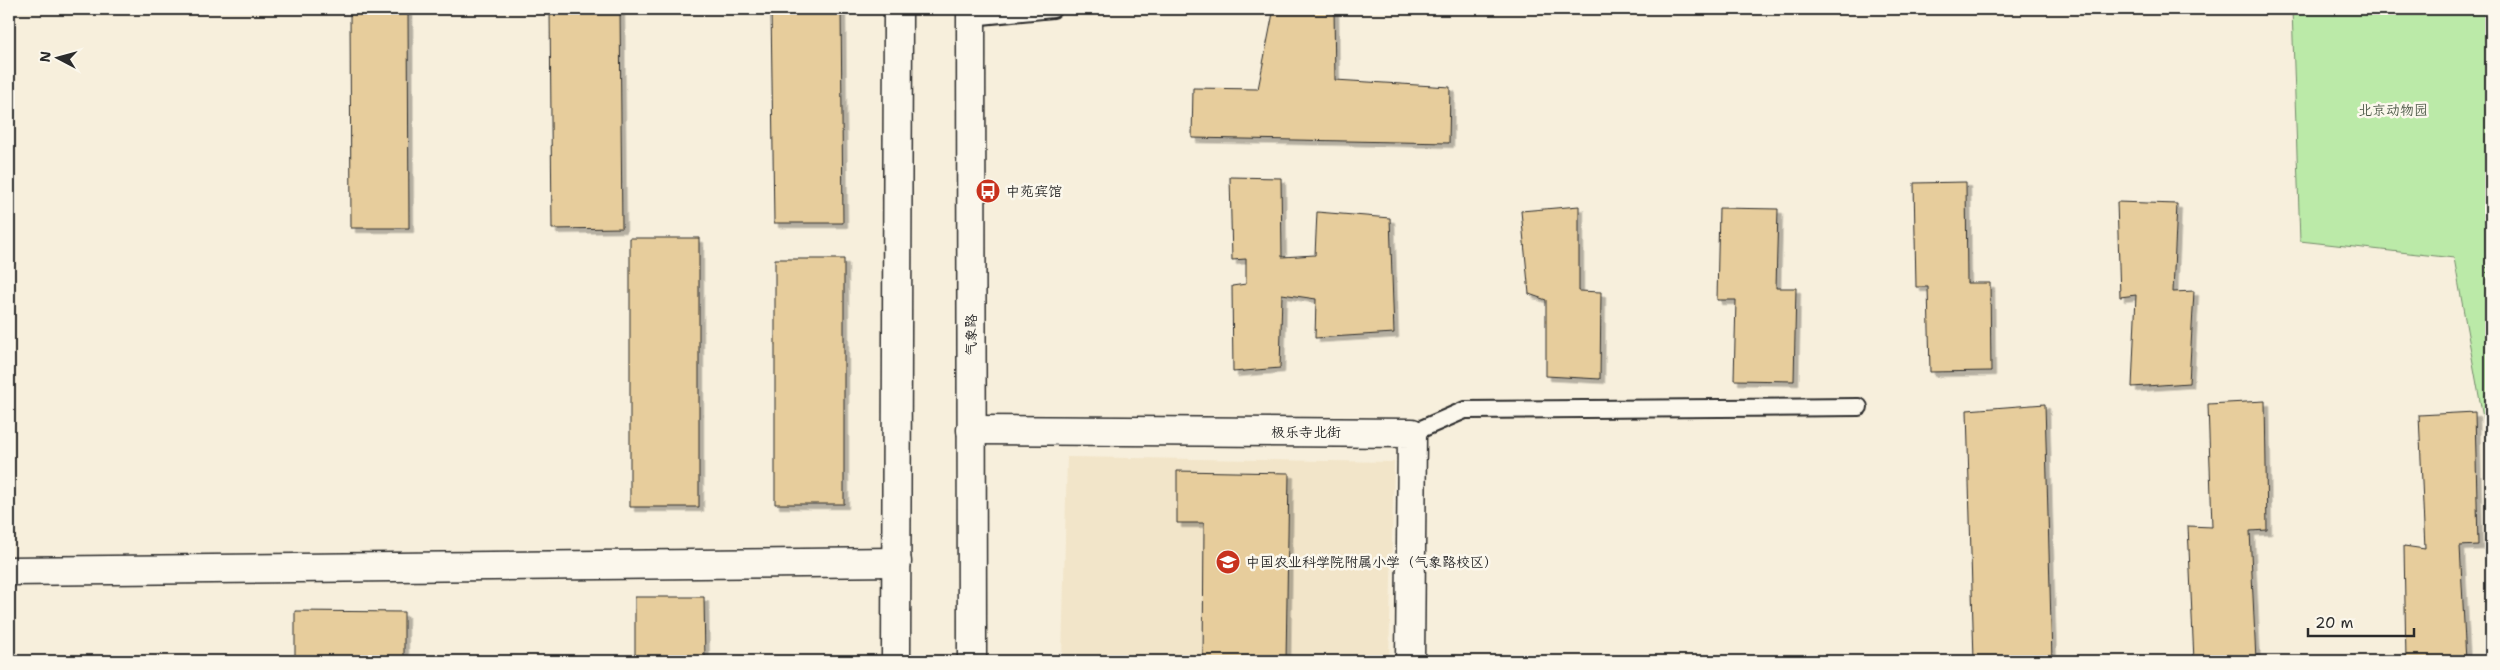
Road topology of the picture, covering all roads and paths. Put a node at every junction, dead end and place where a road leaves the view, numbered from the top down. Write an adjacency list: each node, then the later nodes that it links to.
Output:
1 (898, 9): 10 (street)
2 (1053, 9): 3 (lane)
3 (971, 13): 8 (street, 气象路)
4 (2491, 39): 5 (path)
5 (2490, 57): 6 (path)
6 (2486, 343)
7 (1859, 407): 9 (lane)
8 (971, 430): 9 (street, 极乐寺北街); 13 (street, 气象路)
9 (1412, 433): 14 (street)
10 (897, 562): 11 (street); 12 (street)
11 (9, 571)
12 (896, 661)
13 (972, 661)
14 (1410, 661)

